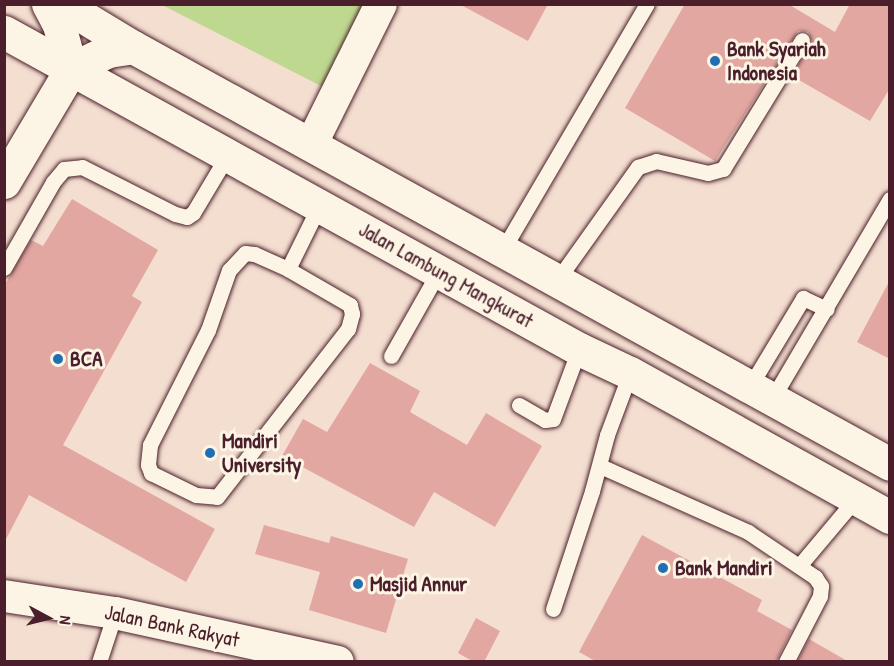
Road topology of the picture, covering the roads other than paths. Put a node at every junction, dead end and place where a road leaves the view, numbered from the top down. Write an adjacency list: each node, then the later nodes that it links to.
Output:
1 (48, 4): 8 (highway)
2 (62, 4): 7 (highway)
3 (381, 4): 9 (street)
4 (648, 4): 14 (lane)
5 (4, 32): 8 (highway, Jalan Lambung Mangkurat)
6 (802, 40): 18 (lane)
7 (133, 47): 8 (highway); 9 (highway)
8 (71, 69): 10 (highway, Jalan Lambung Mangkurat); 11 (highway)
9 (311, 145): 14 (highway)
10 (227, 156): 13 (highway, Jalan Lambung Mangkurat); 15 (lane)
11 (4, 182)
12 (890, 199): 20 (lane)
13 (319, 206): 16 (lane); 17 (highway, Jalan Lambung Mangkurat)
14 (502, 251): 18 (highway)
15 (4, 268)
16 (288, 269): 16 (lane)
17 (439, 271): 21 (highway, Jalan Lambung Mangkurat); 22 (lane)
18 (558, 279): 19 (highway)
19 (604, 305): 21 (highway); 24 (highway)
20 (826, 309): 24 (lane); 24 (lane)
21 (579, 349): 23 (highway, Jalan Lambung Mangkurat); 25 (lane)
22 (391, 356)
23 (630, 373): 26 (highway, Jalan Lambung Mangkurat); 28 (lane)
24 (772, 399): 26 (highway); 27 (highway)
25 (519, 405)
26 (773, 453): 29 (highway, Jalan Lambung Mangkurat)
27 (890, 464)
28 (600, 466): 31 (lane); 33 (lane)
29 (856, 498): 30 (highway, Jalan Lambung Mangkurat); 31 (lane)
30 (890, 517)
31 (799, 566): 37 (lane)
32 (4, 596): 34 (street, Jalan Bank Rakyat)
33 (553, 609)
34 (115, 613): 35 (lane); 36 (street, Jalan Bank Rakyat)
35 (99, 662)
36 (338, 662)
37 (786, 662)

